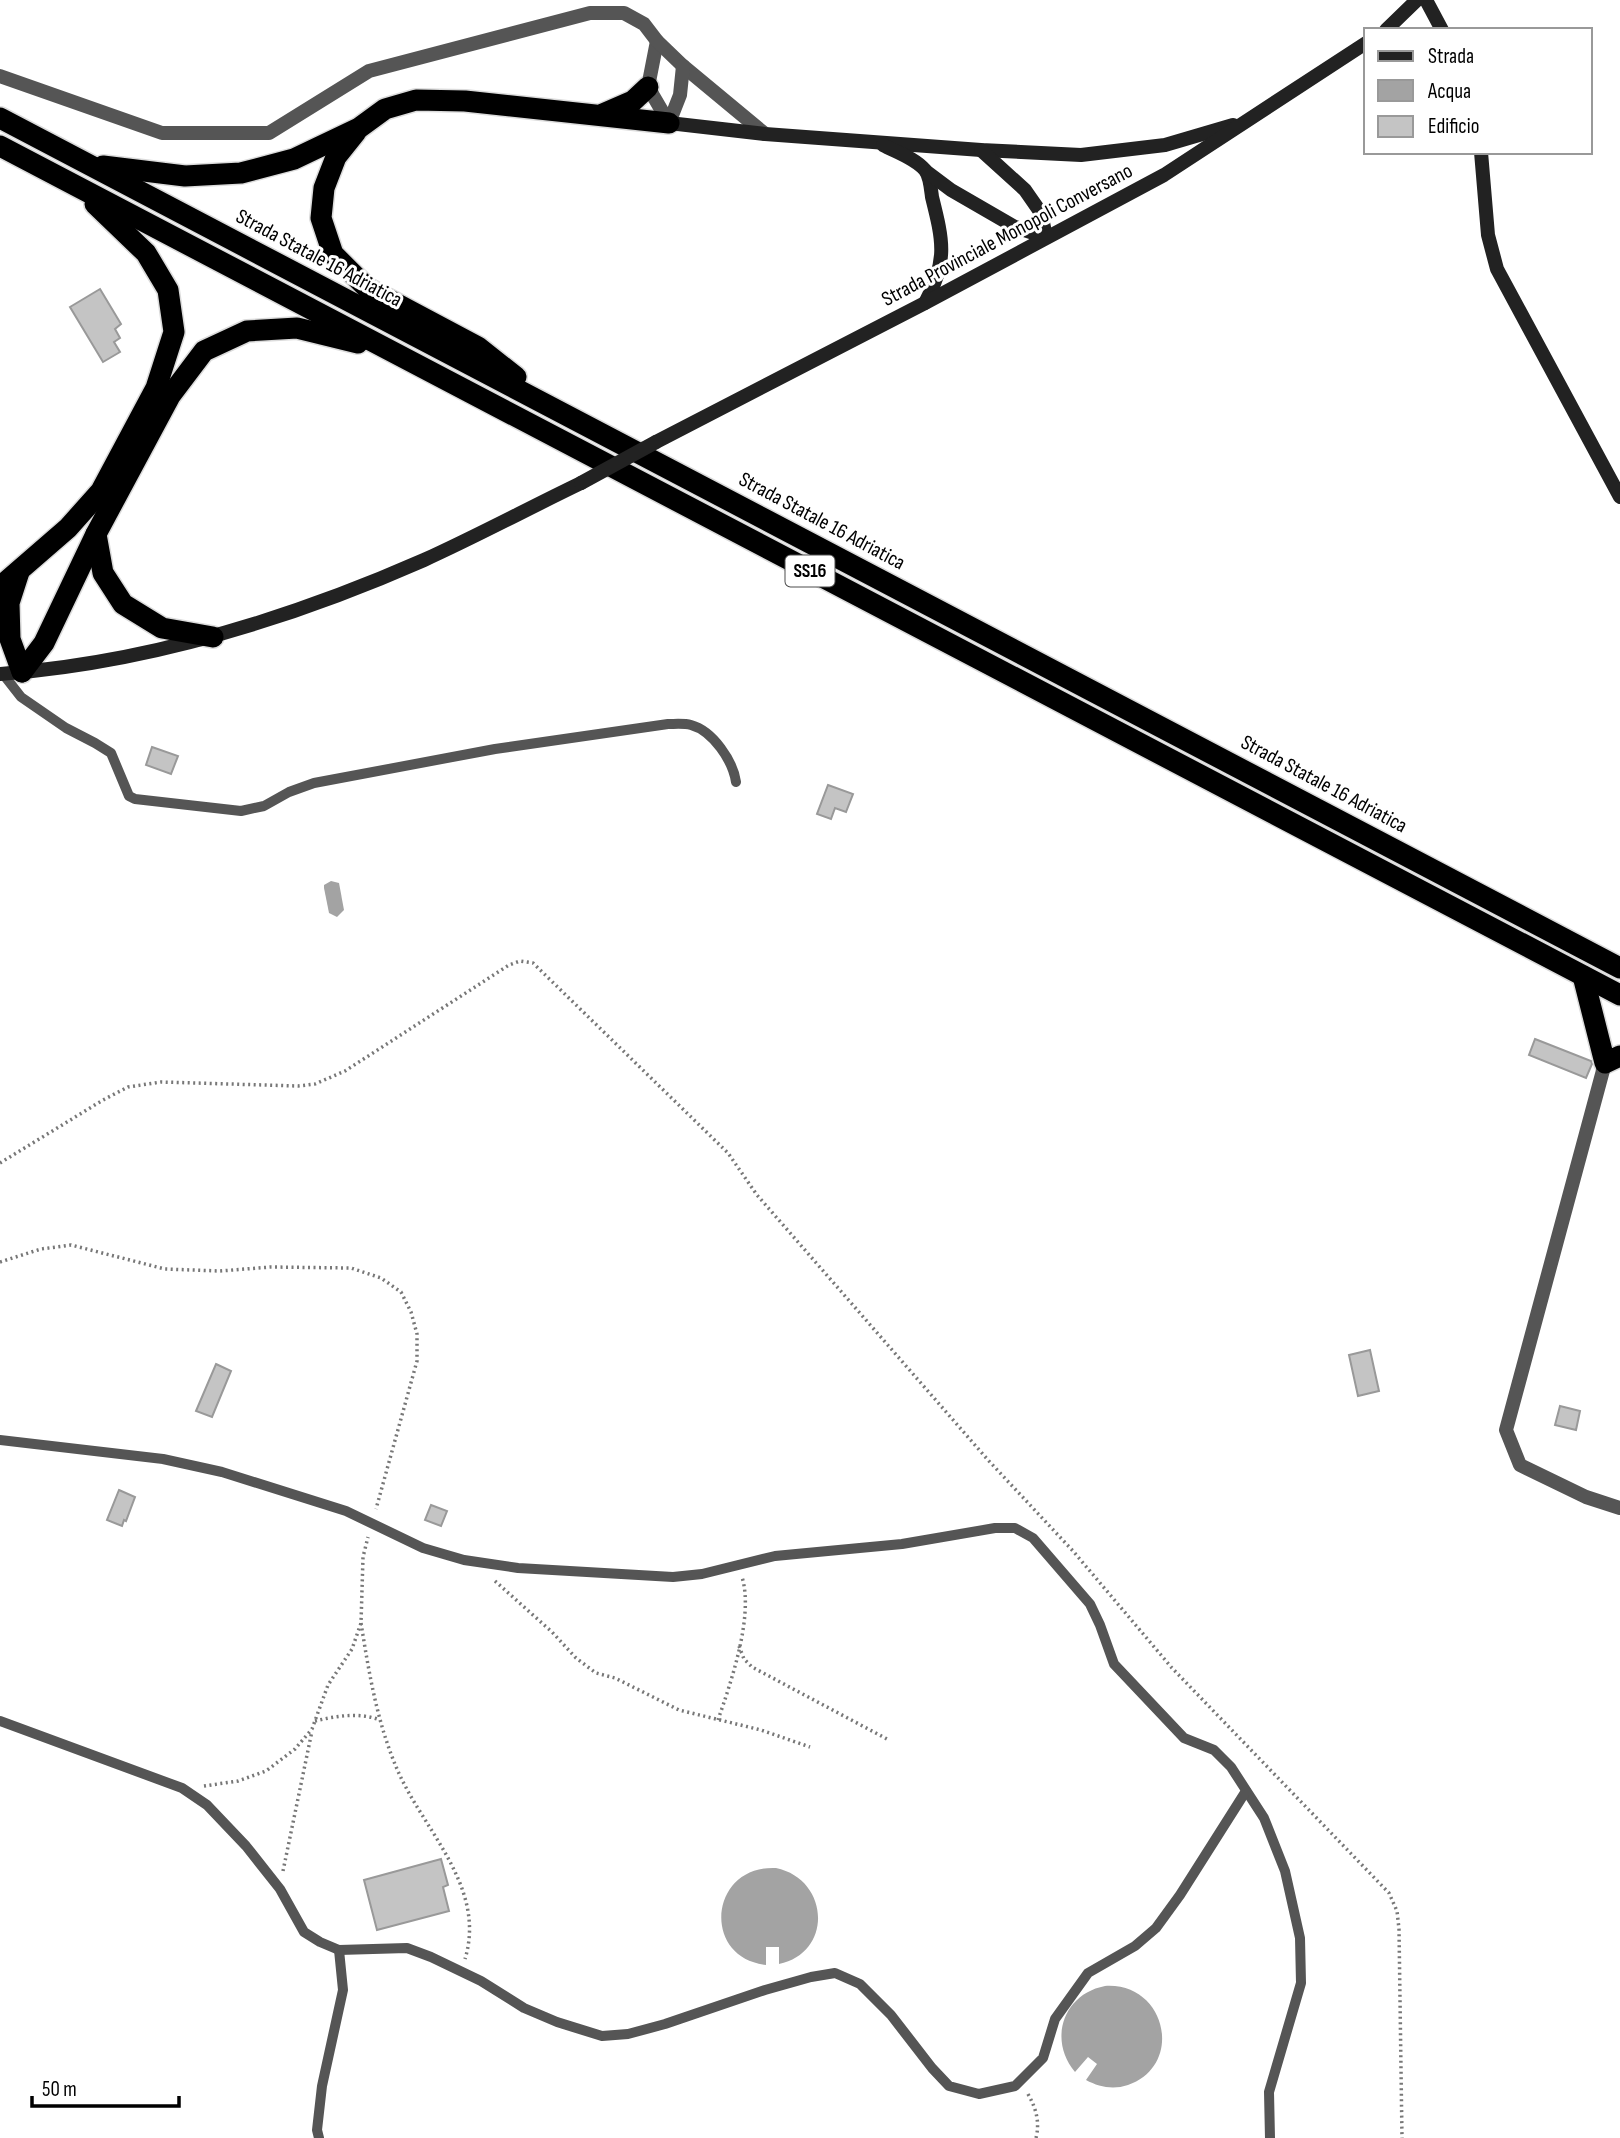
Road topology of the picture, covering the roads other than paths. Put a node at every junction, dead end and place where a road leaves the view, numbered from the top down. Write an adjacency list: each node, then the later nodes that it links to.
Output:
1 (1417, 0): 3 (main road)
2 (1426, 0): 4 (main road)
3 (1388, 28)
4 (1441, 28)
5 (657, 41): 7 (street); 8 (street); 9 (street)
6 (1364, 44): 12 (main road, Strada Provinciale Monopoli Conversano)
7 (683, 66): 13 (street); 15 (street)
8 (0, 76)
9 (649, 87): 10 (highway); 13 (street)
10 (600, 115): 13 (highway); 14 (highway)
11 (0, 118): 20 (highway, Strada Statale 16 Adriatica / SS16)
12 (1248, 121): 18 (main road); 23 (main road, Strada Provinciale Monopoli Conversano)
13 (669, 123): 15 (main road)
14 (359, 128): 20 (highway); 26 (highway)
15 (765, 134): 16 (main road)
16 (875, 142): 18 (main road); 21 (main road)
17 (0, 146): 22 (highway, SS16)
18 (981, 150): 23 (main road)
19 (1481, 154): 27 (main road)
20 (87, 164): 26 (highway, Strada Statale 16 Adriatica / SS16)
21 (927, 172): 23 (main road); 24 (main road)
22 (79, 187): 25 (highway, SS16); 29 (highway)
23 (1046, 237): 24 (main road, Strada Provinciale Monopoli Conversano)
24 (925, 303): 31 (main road, Strada Provinciale Monopoli Conversano, bridge)
25 (390, 351): 28 (highway); 35 (highway, SS16)
26 (553, 407): 34 (highway, Strada Statale 16 Adriatica / SS16)
27 (1620, 497)
28 (96, 534): 31 (highway); 32 (highway)
29 (19, 572): 30 (highway); 32 (highway)
30 (0, 587)
31 (213, 637): 32 (main road, Strada Provinciale Monopoli Conversano)
32 (9, 673): 33 (lane)
33 (736, 782)
34 (1620, 968)
35 (1583, 976): 36 (highway, SS16); 37 (highway)
36 (1620, 995)
37 (1612, 1059): 39 (street)
38 (0, 1440): 41 (lane)
39 (1620, 1508)
40 (0, 1721): 42 (lane)
41 (1246, 1791): 42 (lane); 44 (lane)
42 (339, 1950): 43 (lane)
43 (319, 2138)
44 (1270, 2138)

